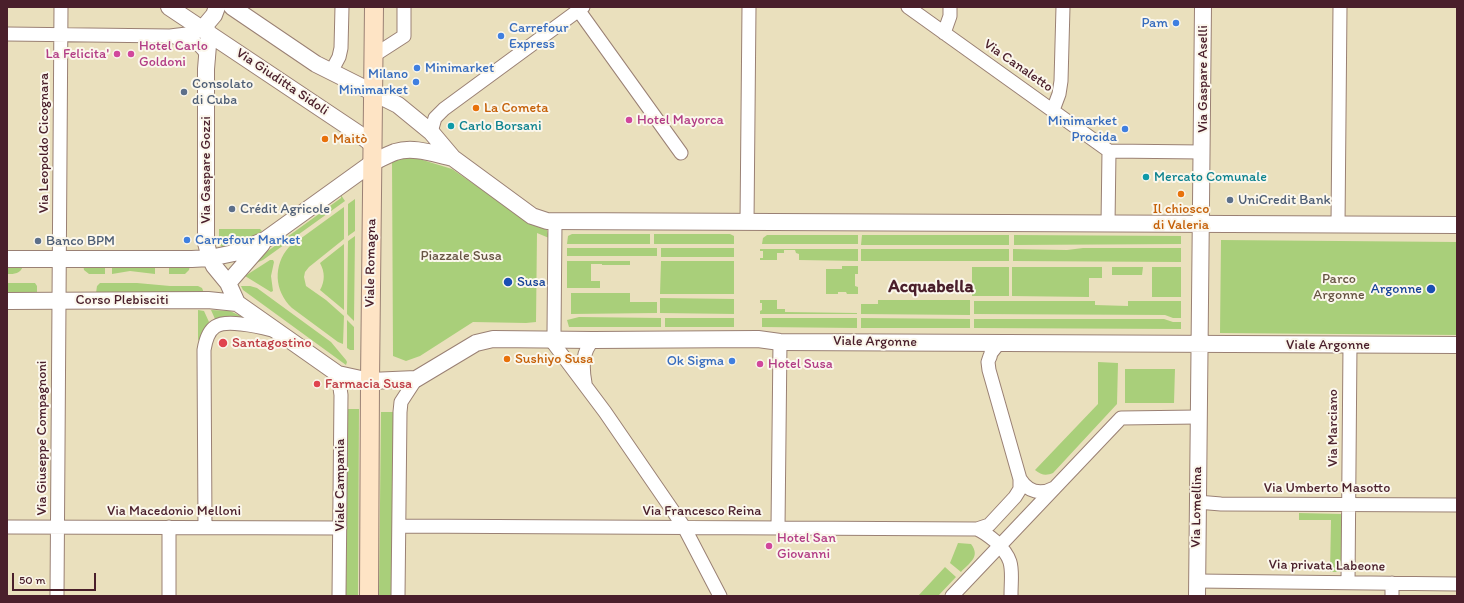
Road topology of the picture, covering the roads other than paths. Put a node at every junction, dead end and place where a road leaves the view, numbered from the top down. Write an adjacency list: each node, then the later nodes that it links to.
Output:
1 (61, 7): 18 (street, Via Leopoldo Cicognara)
2 (217, 7): 15 (street)
3 (232, 7): 22 (street)
4 (342, 7): 22 (street)
5 (374, 7): 20 (main road, Viale Romagna)
6 (404, 7): 20 (street)
7 (749, 7): 33 (street)
8 (908, 7): 16 (street, Via Canaletto)
9 (950, 7): 16 (street)
10 (1063, 7): 24 (street)
11 (1203, 7): 28 (street, Via Gaspare Aselli)
12 (1340, 7): 36 (street)
13 (175, 9): 15 (street, Via Giuditta Sidoli)
14 (581, 9): 25 (street); 29 (street)
15 (206, 30): 19 (street); 21 (street); 26 (street, Via Giuditta Sidoli)
16 (944, 33): 24 (street, Via Canaletto)
17 (7, 34): 18 (street)
18 (61, 34): 19 (street); 41 (street, Via Leopoldo Cicognara)
19 (170, 36): 21 (street)
20 (373, 56): 23 (main road, Viale Romagna)
21 (208, 58): 39 (street, Via Gaspare Gozzi)
22 (330, 72): 23 (street)
23 (373, 93): 25 (street); 26 (main road, Viale Romagna)
24 (1053, 110): 27 (street, Via Canaletto)
25 (431, 132): 30 (street)
26 (372, 145): 31 (main road, Viale Romagna)
27 (1109, 151): 28 (street); 34 (street)
28 (1202, 152): 35 (street, Via Gaspare Aselli)
29 (681, 153)
30 (453, 158): 31 (street); 32 (street)
31 (372, 163): 38 (street); 57 (main road, Viale Romagna)
32 (555, 222): 33 (street); 48 (street)
33 (748, 222): 34 (street)
34 (1108, 224): 35 (street)
35 (1201, 224): 36 (street); 52 (street)
36 (1338, 224): 37 (street)
37 (1457, 225)
38 (266, 240): 39 (street); 43 (street)
39 (210, 258): 41 (street); 43 (street)
40 (7, 259): 41 (street)
41 (59, 260): 42 (street, Via Leopoldo Cicognara)
42 (60, 279): 44 (street, Via Giuseppe Compagnoni)
43 (228, 283): 46 (street)
44 (60, 300): 45 (street, Corso Plebisciti); 46 (street, Corso Plebisciti); 67 (street, Via Giuseppe Compagnoni)
45 (7, 301)
46 (237, 303): 47 (street)
47 (277, 331): 55 (street); 69 (street)
48 (551, 340): 49 (street, Viale Argonne); 56 (street); 58 (street)
49 (593, 340): 50 (street, Viale Argonne); 58 (street)
50 (780, 342): 51 (street, Viale Argonne); 71 (street)
51 (999, 343): 52 (street, Viale Argonne); 60 (street)
52 (1199, 345): 53 (street, Viale Argonne); 59 (street, Via Lomellina)
53 (1350, 345): 54 (street, Viale Argonne); 63 (street, Via Marciano)
54 (1457, 345)
55 (338, 374): 57 (street); 72 (street, Viale Campania)
56 (416, 379): 57 (street); 66 (street)
57 (370, 381): 82 (main road)
58 (585, 385): 70 (street)
59 (1198, 418): 61 (street); 62 (street, Via Lomellina)
60 (1020, 479): 61 (street); 73 (street)
61 (1054, 488): 74 (street)
62 (1197, 502): 63 (street, Via Umberto Masotto); 77 (street, Via Lomellina)
63 (1349, 504): 64 (street, Via Umberto Masotto); 75 (street, Via Marciano)
64 (1457, 504)
65 (7, 526): 67 (street, Via Macedonio Melloni)
66 (399, 526): 70 (street, Via Francesco Reina); 83 (street)
67 (57, 527): 68 (street, Via Macedonio Melloni); 79 (street, Via Giuseppe Compagnoni)
68 (169, 527): 69 (street, Via Macedonio Melloni); 80 (street)
69 (205, 527): 72 (street, Via Macedonio Melloni)
70 (684, 527): 71 (street, Via Francesco Reina); 84 (street)
71 (778, 527): 73 (street, Via Francesco Reina)
72 (340, 528): 81 (street, Viale Campania)
73 (976, 529): 74 (street)
74 (1000, 546): 85 (street); 86 (street)
75 (1348, 582): 77 (street, Via privata Labeone); 78 (street, Via privata Labeone)
76 (1457, 584): 78 (street, Via privata Labeone)
77 (1197, 588)
78 (1392, 589)
79 (57, 596)
80 (169, 596)
81 (339, 596)
82 (369, 596)
83 (398, 596)
84 (720, 596)
85 (952, 596)
86 (1011, 596)

